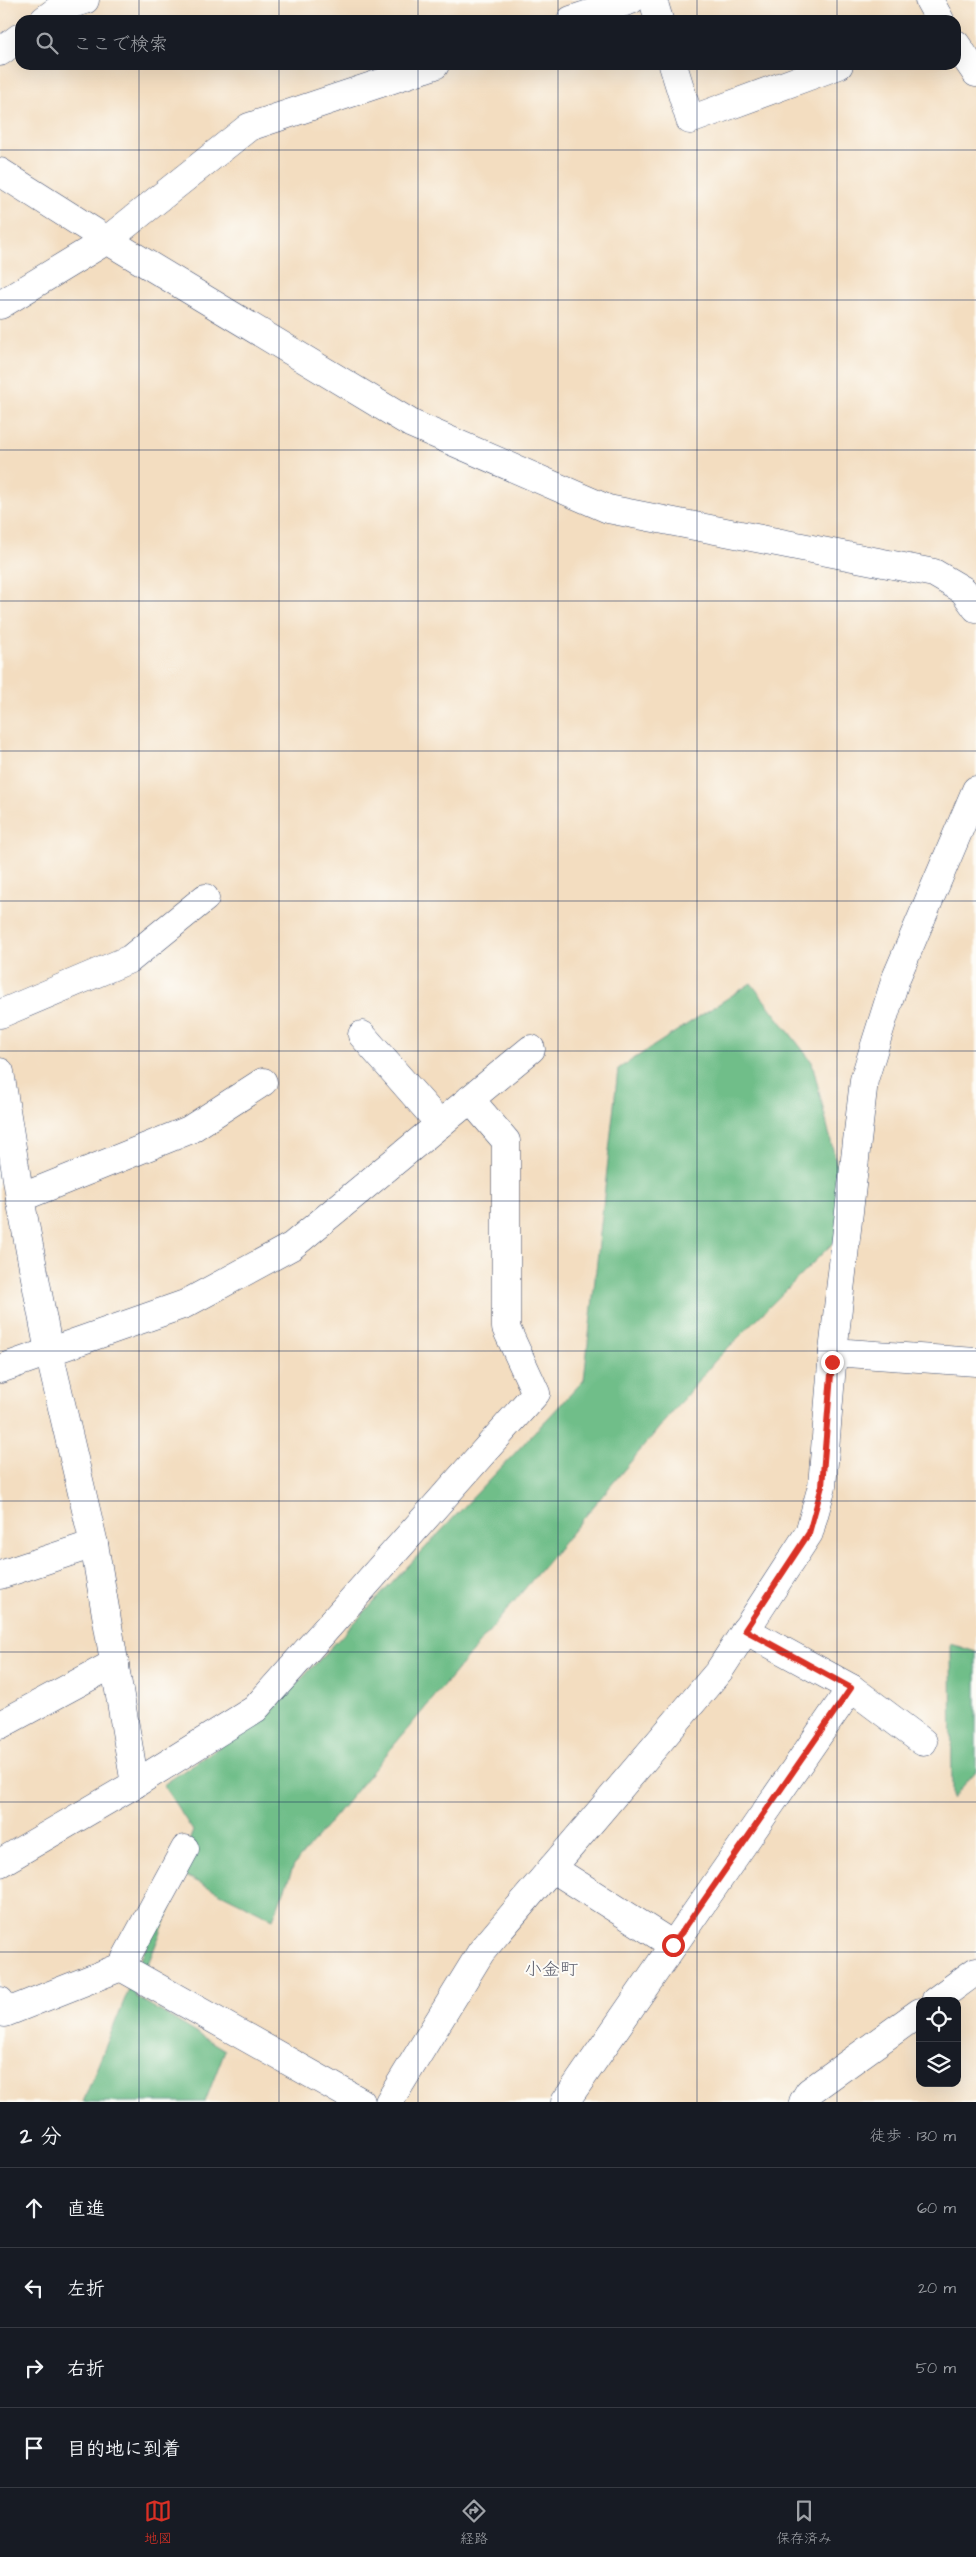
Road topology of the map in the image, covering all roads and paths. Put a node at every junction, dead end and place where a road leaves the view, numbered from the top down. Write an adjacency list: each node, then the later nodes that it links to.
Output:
1 (84, 0): 5 (street)
2 (631, 0): 6 (street)
3 (653, 0): 7 (street)
4 (929, 0): 8 (street)
5 (51, 15)
6 (586, 15)
7 (658, 15)
8 (937, 15)
9 (15, 41): 11 (street)
10 (961, 51): 15 (street)
11 (0, 52)
12 (420, 70): 17 (street)
13 (675, 70): 14 (street)
14 (826, 70)
15 (976, 73)
16 (0, 172): 17 (street)
17 (107, 240): 18 (street); 19 (street)
18 (0, 306)
19 (976, 608)
20 (976, 790): 31 (street)
21 (205, 898): 22 (street)
22 (0, 1014)
23 (362, 1035): 28 (street)
24 (532, 1049): 27 (street)
25 (0, 1072): 29 (street)
26 (263, 1082): 29 (street)
27 (470, 1099): 28 (street); 41 (street)
28 (440, 1124): 30 (street)
29 (20, 1198): 30 (street)
30 (49, 1352): 33 (street); 34 (street)
31 (833, 1352): 32 (street); 36 (street)
32 (976, 1362)
33 (0, 1369)
34 (94, 1544): 35 (street); 37 (street)
35 (0, 1575)
36 (745, 1630): 38 (street); 44 (street)
37 (115, 1663): 39 (street); 41 (street)
38 (851, 1688): 40 (street); 45 (street)
39 (0, 1725)
40 (923, 1742)
41 (135, 1784): 43 (street)
42 (185, 1849): 46 (street)
43 (0, 1863)
44 (552, 1868): 45 (street); 52 (street)
45 (673, 1945): 53 (street)
46 (122, 1967): 49 (street); 51 (street)
47 (976, 1971): 48 (street)
48 (940, 1997)
49 (0, 2001)
50 (916, 2015): 54 (street)
51 (361, 2102)
52 (389, 2102)
53 (565, 2102)
54 (803, 2102)

